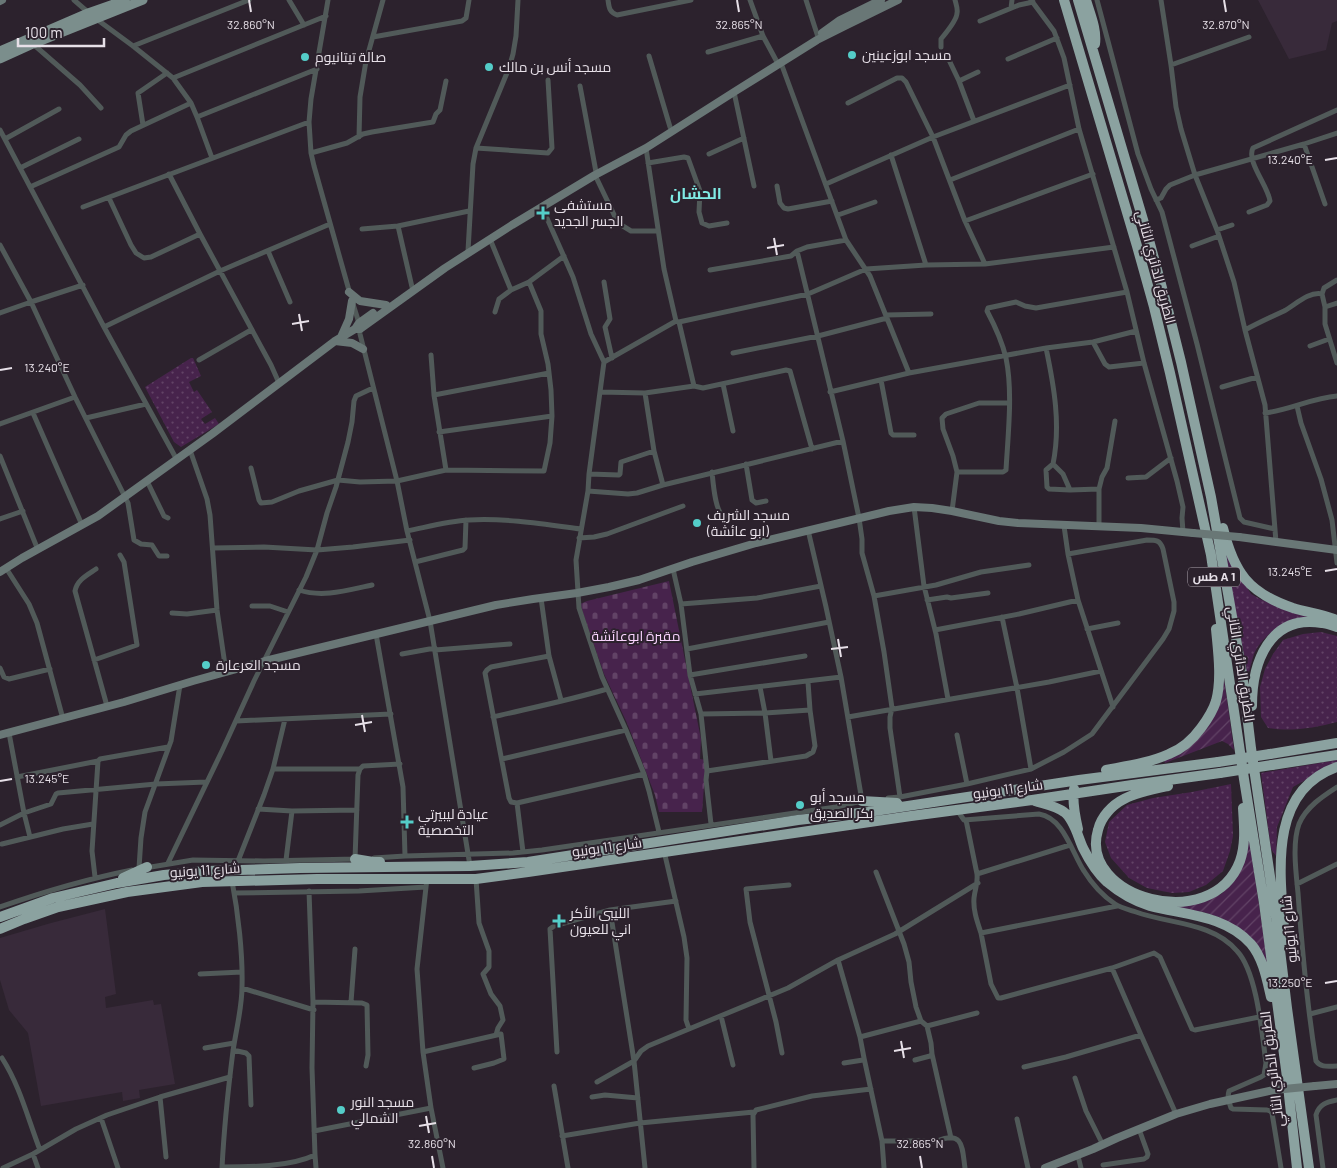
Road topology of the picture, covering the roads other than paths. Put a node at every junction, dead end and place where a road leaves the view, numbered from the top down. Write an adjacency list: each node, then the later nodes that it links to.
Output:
1 (74, 0): 25 (street)
2 (125, 0): 25 (main road)
3 (143, 0): 27 (main road)
4 (249, 0): 36 (street)
5 (289, 0): 29 (street)
6 (328, 0): 26 (street)
7 (383, 0): 31 (street)
8 (470, 0): 31 (street)
9 (518, 0): 76 (street)
10 (608, 0): 11 (street)
11 (691, 0)
12 (750, 0): 30 (street)
13 (806, 0): 34 (street)
14 (881, 0): 34 (main road)
15 (898, 0): 34 (main road)
16 (955, 0): 37 (street)
17 (1012, 0): 24 (street)
18 (1064, 0): 249 (highway, الطريق الدائري الثاني / طس A 1)
19 (1078, 0): 40 (highway, الطريق الدائري الثاني / طس A 1)
20 (1086, 0): 40 (highway)
21 (1097, 0): 95 (street)
22 (1161, 0): 46 (street)
23 (1032, 1): 24 (street); 32 (street)
24 (1011, 8): 28 (street)
25 (88, 13): 27 (street); 38 (main road)
26 (326, 16): 29 (street); 47 (street)
27 (96, 19): 35 (main road); 36 (street)
28 (980, 21)
29 (304, 25): 50 (street)
30 (764, 36): 39 (street); 45 (street)
31 (372, 37): 70 (street)
32 (1057, 38): 42 (street); 54 (street)
33 (1250, 38): 46 (street)
34 (817, 39): 45 (main road)
35 (33, 44): 43 (main road); 59 (street)
36 (133, 46): 49 (street)
37 (941, 47)
38 (0, 51)
39 (708, 52)
40 (1094, 55): 203 (highway, الطريق الدائري الثاني / طس A 1)
41 (649, 56): 66 (street)
42 (1008, 59)
43 (0, 60)
44 (949, 60): 53 (street)
45 (779, 62): 56 (main road); 66 (main road); 90 (street)
46 (1171, 65): 88 (street)
47 (317, 69): 62 (street); 63 (street)
48 (978, 72): 53 (street)
49 (167, 73): 50 (street); 65 (street)
50 (174, 78): 58 (street)
51 (548, 80): 76 (street)
52 (446, 81): 70 (street)
53 (959, 81): 64 (street)
54 (1070, 85): 64 (street); 67 (street)
55 (580, 86): 86 (street)
56 (734, 92): 71 (street); 77 (main road)
57 (848, 103): 72 (street)
58 (191, 104): 62 (street); 65 (street)
59 (101, 108)
60 (60, 109): 73 (street)
61 (1337, 110): 82 (street)
62 (197, 117): 81 (street)
63 (308, 122): 78 (street); 81 (street)
64 (974, 122): 72 (street)
65 (143, 125): 93 (street)
66 (670, 127): 86 (main road)
67 (1080, 129): 87 (street); 89 (street)
68 (0, 130): 73 (street)
69 (1337, 133): 75 (street)
70 (359, 137): 78 (street)
71 (744, 138): 79 (street); 91 (street)
72 (933, 138): 80 (street); 89 (street)
73 (5, 139): 84 (street)
74 (79, 139): 84 (street)
75 (1304, 144): 82 (street); 98 (street)
76 (476, 148): 101 (street)
77 (646, 148): 83 (street); 86 (main road)
78 (311, 153): 106 (street)
79 (709, 154)
80 (891, 155): 90 (street); 125 (street)
81 (212, 158): 85 (street)
82 (1252, 158): 88 (street); 102 (street)
83 (648, 163): 105 (street); 111 (street)
84 (20, 168): 93 (street)
85 (169, 174): 94 (street); 113 (street)
86 (595, 174): 100 (main road); 107 (main road); 111 (street)
87 (1093, 174): 104 (street); 118 (street)
88 (1195, 175): 95 (street); 112 (street)
89 (950, 180): 104 (street)
90 (826, 184): 96 (street)
91 (754, 186)
92 (777, 186): 96 (street)
93 (30, 187): 132 (street)
94 (109, 198): 99 (street); 113 (street)
95 (1156, 200): 235 (street)
96 (832, 202): 103 (street)
97 (875, 202): 103 (street)
98 (1325, 204)
99 (82, 207)
100 (542, 207): 107 (main road); 123 (street)
101 (469, 211): 108 (street); 120 (street)
102 (1249, 212)
103 (838, 215): 115 (street)
104 (965, 221): 124 (street)
105 (727, 223)
106 (330, 224): 119 (street); 135 (street)
107 (512, 224): 114 (main road); 120 (main road)
108 (398, 226): 110 (street); 133 (street)
109 (1232, 226): 112 (street)
110 (362, 229)
111 (658, 231): 149 (street)
112 (1218, 233): 117 (street); 153 (street)
113 (200, 234): 128 (street)
114 (490, 239): 134 (street); 151 (main road)
115 (846, 240): 121 (street); 126 (street)
116 (0, 245): 122 (street)
117 (1192, 246)
118 (1114, 247): 124 (street); 136 (street)
119 (268, 251): 128 (street); 141 (street)
120 (468, 251): 133 (main road)
121 (797, 251): 127 (street); 137 (street)
122 (2, 255): 140 (street)
123 (564, 256): 130 (street); 167 (street)
124 (984, 264): 125 (street)
125 (926, 265): 126 (street)
126 (866, 269): 137 (street); 148 (street)
127 (710, 270)
128 (220, 272): 150 (street); 152 (street)
129 (1337, 280): 138 (street)
130 (530, 282): 134 (street); 170 (street)
131 (604, 282): 165 (street)
132 (82, 285): 140 (street); 150 (street)
133 (412, 287): 143 (main road)
134 (511, 290): 145 (street)
135 (349, 292): 139 (street); 143 (main road)
136 (1127, 292): 154 (street); 164 (street)
137 (808, 294): 149 (street); 155 (street)
138 (1322, 294): 144 (street); 153 (street)
139 (352, 301): 151 (street); 156 (main road)
140 (31, 302): 146 (street); 184 (street)
141 (290, 302)
142 (1337, 304): 144 (street)
143 (386, 305): 151 (main road)
144 (1325, 307): 157 (street)
145 (495, 312)
146 (0, 313)
147 (931, 314): 148 (street)
148 (886, 317): 155 (street); 171 (street)
149 (677, 321): 165 (street); 176 (street)
150 (104, 327): 186 (street)
151 (358, 327): 156 (main road); 161 (street)
152 (251, 330): 166 (street); 174 (street)
153 (1244, 330): 172 (street)
154 (1136, 331): 158 (street); 168 (street)
155 (818, 336): 162 (street); 180 (street)
156 (338, 339): 161 (main road); 174 (main road)
157 (1329, 339): 159 (street); 169 (street)
158 (1093, 342): 160 (street); 168 (street)
159 (1310, 346)
160 (1046, 348): 164 (street); 206 (street)
161 (363, 349): 178 (street)
162 (733, 354)
163 (431, 355): 182 (street)
164 (1006, 356): 171 (street); 185 (street)
165 (612, 358): 167 (street)
166 (199, 360)
167 (604, 362): 179 (street)
168 (1144, 363): 202 (street)
169 (1337, 363)
170 (549, 373): 182 (street); 190 (street)
171 (909, 373): 173 (street)
172 (1257, 377): 177 (street); 189 (street)
173 (881, 380): 180 (street); 196 (street)
174 (279, 383): 199 (main road)
175 (723, 384): 176 (street); 194 (street); 198 (street)
176 (694, 386): 181 (street)
177 (1222, 387)
178 (373, 388): 213 (street); 214 (street)
179 (600, 392): 181 (street); 211 (street)
180 (830, 392): 197 (street)
181 (645, 393): 200 (street)
182 (434, 395): 195 (street)
183 (1337, 396): 187 (street)
184 (75, 397): 188 (street); 191 (street)
185 (1009, 403): 210 (street); 210 (street)
186 (146, 404): 191 (street); 204 (street)
187 (1297, 406): 189 (street); 245 (street)
188 (33, 412): 193 (street); 231 (street)
189 (1265, 413): 235 (street)
190 (552, 416): 195 (street); 208 (street)
191 (86, 418): 220 (street)
192 (1115, 421): 217 (street)
193 (0, 424)
194 (733, 431)
195 (439, 432): 208 (street)
196 (914, 434)
197 (842, 441): 198 (street); 228 (street)
198 (812, 449): 205 (street)
199 (190, 450): 204 (main road); 242 (street)
200 (654, 451): 211 (street); 216 (street)
201 (0, 456): 225 (street)
202 (1171, 458): 212 (street); 238 (street)
203 (1202, 459): 273 (highway); 356 (highway, الطريق الدائري الثاني / طس A 1)
204 (177, 460): 215 (main road)
205 (746, 464): 209 (street); 221 (street)
206 (1053, 464): 218 (street); 218 (street)
207 (251, 468): 213 (street)
208 (446, 470): 214 (street)
209 (712, 472): 216 (street); 226 (street)
210 (957, 472): 224 (street)
211 (589, 474): 219 (street)
212 (1128, 478)
213 (338, 480): 214 (street); 244 (street)
214 (397, 481): 237 (street)
215 (147, 482): 220 (main road); 227 (street)
216 (663, 484): 219 (street)
217 (1099, 489): 218 (street); 233 (street)
218 (1070, 490)
219 (588, 491): 234 (street)
220 (125, 497): 231 (main road); 248 (street)
221 (766, 501)
222 (683, 506): 239 (street)
223 (914, 507): 224 (main road); 228 (main road); 258 (street)
224 (952, 510): 232 (main road)
225 (23, 511): 229 (street); 243 (street)
226 (740, 515)
227 (168, 518)
228 (859, 518): 236 (main road); 262 (street)
229 (0, 519)
230 (466, 520): 234 (street); 237 (street); 250 (street)
231 (82, 525): 243 (main road)
232 (1064, 526): 233 (main road); 246 (street)
233 (1099, 527): 238 (main road)
234 (580, 529): 239 (street)
235 (1275, 529): 241 (street)
236 (808, 530): 254 (main road); 257 (street)
237 (407, 531): 240 (street)
238 (1183, 532): 241 (main road, bridge)
239 (580, 538): 261 (street)
240 (410, 540): 244 (street); 250 (street)
241 (1276, 542): 245 (main road)
242 (213, 548): 244 (street); 268 (street)
243 (38, 550): 255 (main road)
244 (317, 550): 259 (street)
245 (1336, 550): 251 (street)
246 (1068, 554): 265 (street); 303 (street)
247 (120, 555): 286 (street)
248 (166, 556)
249 (1211, 556): 335 (highway, الطريق الدائري الثاني / طس A 1); 336 (highway)
250 (415, 562): 272 (street)
251 (1337, 563)
252 (1029, 565): 258 (street)
253 (96, 569): 286 (street)
254 (673, 569): 261 (main road); 266 (street)
255 (3, 570): 289 (street)
256 (372, 585): 259 (street)
257 (821, 586): 266 (street); 274 (street)
258 (924, 586): 262 (street); 264 (street)
259 (299, 590): 269 (street)
260 (988, 593): 264 (street)
261 (578, 594): 263 (main road); 298 (street)
262 (874, 596): 304 (street)
263 (541, 598): 272 (main road); 284 (street)
264 (927, 600): 278 (street)
265 (1078, 600): 271 (street); 277 (street)
266 (681, 604): 282 (street)
267 (252, 606): 269 (street)
268 (218, 610): 270 (street); 291 (street)
269 (288, 612): 287 (street)
270 (172, 613)
271 (1002, 617): 278 (street); 297 (street)
272 (430, 621): 279 (main road); 281 (street)
273 (1337, 621)
274 (829, 622): 282 (street); 293 (street)
275 (1118, 623): 277 (street)
276 (1337, 627): 356 (highway)
277 (1087, 629): 290 (street)
278 (935, 630): 300 (street)
279 (376, 634): 287 (main road); 307 (street)
280 (510, 644): 281 (street)
281 (435, 649): 283 (street); 364 (street)
282 (687, 649): 292 (street)
283 (402, 654)
284 (549, 656): 301 (street); 309 (street)
285 (805, 656): 292 (street)
286 (94, 660): 302 (street)
287 (265, 662): 291 (main road); 313 (street)
288 (0, 668): 289 (street)
289 (50, 669): 311 (street)
290 (1101, 671): 297 (street); 303 (street)
291 (226, 672): 295 (main road)
292 (690, 675): 299 (street)
293 (841, 677): 294 (street); 310 (street)
294 (808, 682): 296 (street); 305 (street)
295 (180, 685): 302 (main road); 320 (street)
296 (760, 687): 299 (street); 306 (street)
297 (1017, 688): 300 (street); 327 (street)
298 (608, 689): 301 (street); 314 (street)
299 (695, 694): 308 (street)
300 (948, 699): 304 (street)
301 (561, 700): 309 (street)
302 (107, 706): 311 (main road)
303 (1113, 707): 327 (street)
304 (892, 708): 310 (street); 343 (street)
305 (810, 710): 306 (street); 325 (street)
306 (765, 713): 308 (street); 325 (street)
307 (391, 714): 312 (street); 326 (street)
308 (701, 714): 331 (street)
309 (493, 717): 323 (street)
310 (848, 717): 345 (street)
311 (63, 718): 315 (main road)
312 (285, 719): 313 (street); 329 (street)
313 (236, 721): 337 (street)
314 (626, 730): 323 (street); 332 (street)
315 (9, 733): 316 (main road); 334 (street)
316 (0, 735)
317 (957, 735): 339 (street)
318 (1337, 736): 321 (highway)
319 (1337, 743): 321 (highway)
320 (168, 747): 324 (street); 338 (street)
321 (1294, 749): 336 (highway, شارع 11 يونيو, bridge)
322 (1337, 755): 333 (highway, شارع 11 يونيو, bridge)
323 (502, 759): 346 (street)
324 (98, 761): 334 (street); 341 (street)
325 (771, 761): 331 (street)
326 (400, 764): 330 (street); 365 (street)
327 (1032, 768): 339 (street)
328 (1337, 768): 413 (highway)
329 (273, 769): 330 (street); 348 (street)
330 (360, 769): 349 (street)
331 (707, 771): 355 (street)
332 (644, 774): 346 (street); 359 (street)
333 (1202, 776): 335 (highway); 342 (highway, شارع 11 يونيو)
334 (18, 777): 352 (street)
335 (1244, 779): 435 (highway, الطريق الدائري الثاني / طس A 1)
336 (1078, 780): 342 (highway); 347 (highway, شارع 11 يونيو)
337 (206, 782): 338 (street); 369 (street)
338 (156, 784): 341 (street); 373 (street)
339 (967, 784): 343 (street)
340 (1337, 787): 382 (street, شارع 11يونيو)
341 (96, 789): 352 (street); 354 (street)
342 (1073, 794): 344 (highway, شارع 11 يونيو); 362 (highway)
343 (900, 797): 345 (street)
344 (1032, 800): 350 (highway, شارع 11 يونيو); 362 (highway)
345 (862, 801): 347 (highway); 355 (street)
346 (517, 803): 363 (street)
347 (918, 804): 359 (highway, شارع 11 يونيو)
348 (258, 809): 351 (street); 368 (street)
349 (357, 810): 351 (street); 366 (street)
350 (957, 810): 353 (street); 359 (highway, شارع 11 يونيو)
351 (292, 811): 367 (street)
352 (24, 813): 357 (street); 358 (street)
353 (966, 820): 361 (street); 376 (street)
354 (93, 824): 358 (street); 377 (street)
355 (710, 824): 359 (street)
356 (1262, 824): 413 (highway, الطريق الدائري الثاني / طس A 1)
357 (0, 825)
358 (30, 836): 360 (street)
359 (662, 842): 363 (street); 371 (highway, شارع 11 يونيو); 378 (highway, شارع 11 يونيو); 387 (street)
360 (2, 844)
361 (1070, 846): 376 (street); 388 (street)
362 (1083, 847): 435 (highway)
363 (523, 852): 364 (street)
364 (468, 854): 365 (street); 371 (street)
365 (405, 856): 366 (street)
366 (356, 859): 367 (street); 372 (highway)
367 (286, 860): 368 (street)
368 (238, 861): 369 (street)
369 (168, 864): 373 (street)
370 (1337, 864): 382 (street)
371 (470, 866): 372 (highway, شارع 11 يونيو)
372 (400, 867): 375 (highway, شارع 11 يونيو)
373 (143, 868): 377 (street); 384 (highway)
374 (876, 872): 393 (street)
375 (317, 874): 379 (highway, شارع 11 يونيو); 380 (highway, شارع 11 يونيو); 384 (highway, شارع 11 يونيو)
376 (977, 874): 381 (street)
377 (95, 877): 389 (street)
378 (476, 878): 380 (highway, شارع 11 يونيو); 414 (street)
379 (232, 881): 386 (street); 392 (highway, شارع 11 يونيو)
380 (426, 882): 385 (street); 420 (street)
381 (978, 883): 393 (street); 394 (street)
382 (1297, 884): 407 (street, شارع 11يونيو)
383 (789, 885): 401 (street)
384 (106, 886): 391 (highway, شارع 11 يونيو)
385 (310, 891): 386 (street); 402 (street)
386 (234, 893): 398 (street)
387 (676, 901): 390 (street); 412 (street)
388 (1117, 906): 394 (street); 409 (street)
389 (0, 907)
390 (610, 910): 421 (street); 427 (street)
391 (0, 917)
392 (0, 928)
393 (899, 930): 396 (street); 410 (street)
394 (981, 933): 397 (street)
395 (355, 949): 403 (street)
396 (838, 960): 401 (street); 416 (street)
397 (1112, 968): 409 (street); 415 (street)
398 (242, 972): 399 (street); 400 (street)
399 (200, 974)
400 (242, 988): 405 (street); 417 (street)
401 (770, 995): 408 (street); 422 (street)
402 (314, 1002): 403 (street); 405 (street)
403 (352, 1002): 430 (street)
404 (1337, 1007): 407 (street)
405 (314, 1010): 454 (street)
406 (977, 1013): 411 (street)
407 (1310, 1014): 431 (street, شارع 11يونيو)
408 (721, 1016): 412 (street); 429 (street)
409 (1259, 1018): 444 (street)
410 (921, 1021): 411 (street); 416 (street)
411 (927, 1026): 423 (street)
412 (689, 1029): 427 (street)
413 (1291, 1031): 482 (highway, الطريق الدائري الثاني / طس A 1)
414 (496, 1035): 420 (street); 433 (street)
415 (1141, 1035): 432 (street); 449 (street)
416 (860, 1037): 425 (street)
417 (234, 1043): 418 (street); 419 (street)
418 (205, 1048)
419 (233, 1050): 434 (street); 446 (street)
420 (423, 1052): 447 (street)
421 (557, 1052)
422 (782, 1053)
423 (932, 1054): 426 (street); 456 (street)
424 (2, 1058): 459 (street)
425 (864, 1058): 428 (street); 440 (street)
426 (915, 1060)
427 (634, 1061): 437 (street); 443 (street)
428 (844, 1063)
429 (733, 1065)
430 (366, 1066)
431 (1337, 1066)
432 (1024, 1067)
433 (474, 1068)
434 (230, 1077): 441 (street); 469 (street)
435 (1287, 1077): 481 (highway, الطريق الدائري الثاني / طس A 1)
436 (1075, 1078): 458 (street)
437 (597, 1082)
438 (1337, 1084): 444 (main road, bridge)
439 (554, 1086): 455 (street)
440 (871, 1089): 448 (street); 457 (street)
441 (160, 1097): 450 (street); 463 (street)
442 (592, 1097): 443 (street)
443 (638, 1098): 452 (street)
444 (1229, 1100): 449 (main road); 480 (street)
445 (1337, 1100): 483 (street)
446 (250, 1106)
447 (431, 1108): 454 (street); 471 (street)
448 (754, 1112): 452 (street); 474 (street)
449 (1176, 1114): 453 (main road)
450 (100, 1118): 459 (street); 468 (street)
451 (1017, 1119): 477 (street)
452 (640, 1123): 455 (street); 473 (street)
453 (1140, 1129): 458 (main road); 464 (street)
454 (314, 1130): 461 (street)
455 (562, 1136): 472 (street)
456 (951, 1138): 457 (street); 476 (street)
457 (882, 1141): 475 (street)
458 (1103, 1145): 462 (main road)
459 (40, 1150): 460 (street)
460 (33, 1154): 466 (street); 467 (street)
461 (314, 1155): 465 (street); 470 (street)
462 (1078, 1156): 478 (main road); 479 (street)
463 (166, 1157)
464 (1104, 1164)
465 (253, 1167): 469 (street)
466 (3, 1168)
467 (38, 1168)
468 (118, 1168)
469 (222, 1168)
470 (316, 1168)
471 (444, 1168)
472 (568, 1168)
473 (645, 1168)
474 (754, 1168)
475 (884, 1168)
476 (965, 1168)
477 (1028, 1168)
478 (1044, 1168)
479 (1081, 1168)
480 (1281, 1168)
481 (1297, 1168)
482 (1309, 1168)
483 (1323, 1168)

